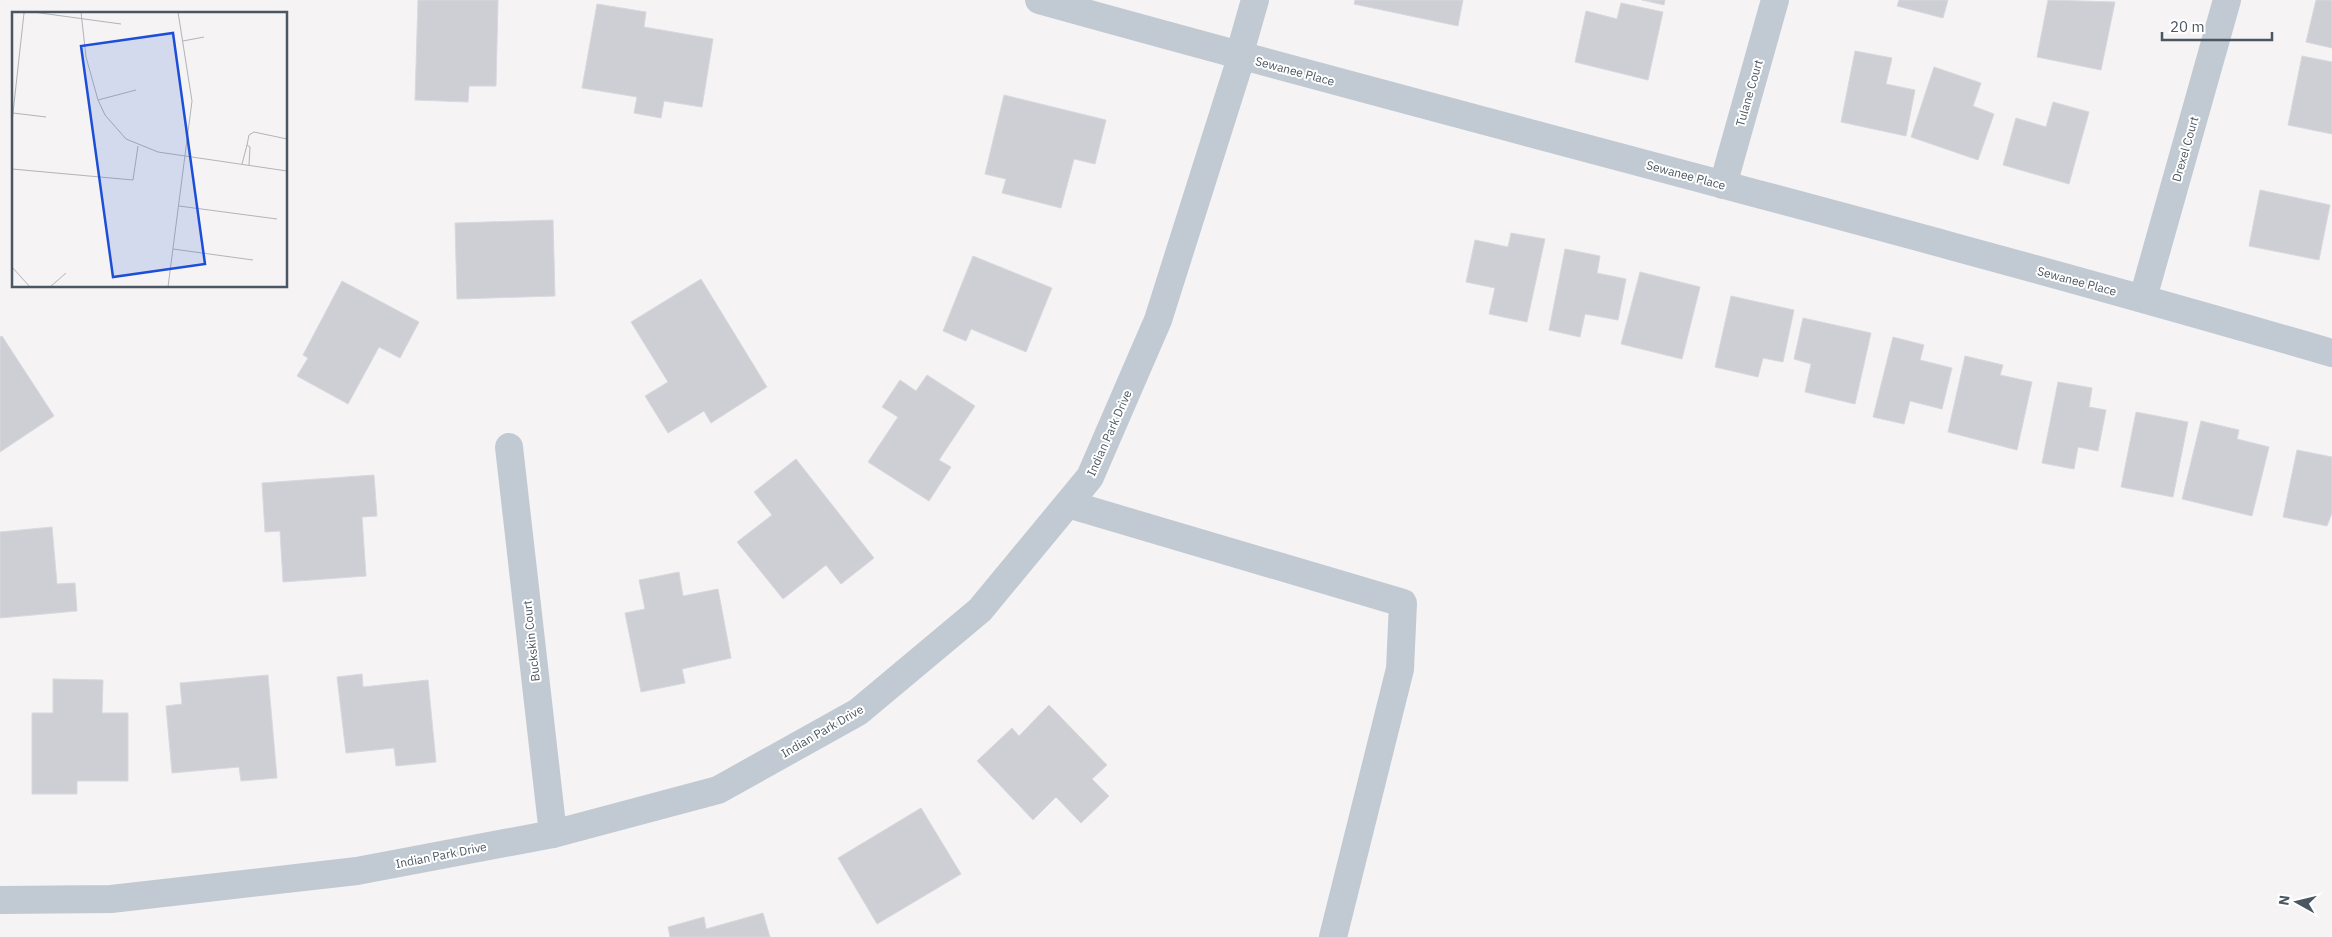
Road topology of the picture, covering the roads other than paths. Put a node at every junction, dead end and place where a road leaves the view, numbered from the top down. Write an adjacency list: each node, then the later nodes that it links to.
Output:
1 (1039, 0): 5 (street, Sewanee Place)
2 (1255, 0): 5 (street, Indian Park Drive)
3 (1775, 0): 6 (street, Tulane Court)
4 (2227, 0): 7 (street, Drexel Court)
5 (1239, 56): 6 (street, Sewanee Place); 10 (street, Indian Park Drive)
6 (1723, 185): 7 (street, Sewanee Place)
7 (2143, 298): 8 (street, Sewanee Place)
8 (2332, 353)
9 (509, 447): 11 (street, Buckskin Court)
10 (1068, 504): 11 (street, Indian Park Drive); 13 (street)
11 (553, 834): 12 (street, Indian Park Drive)
12 (0, 900)
13 (1333, 937)

